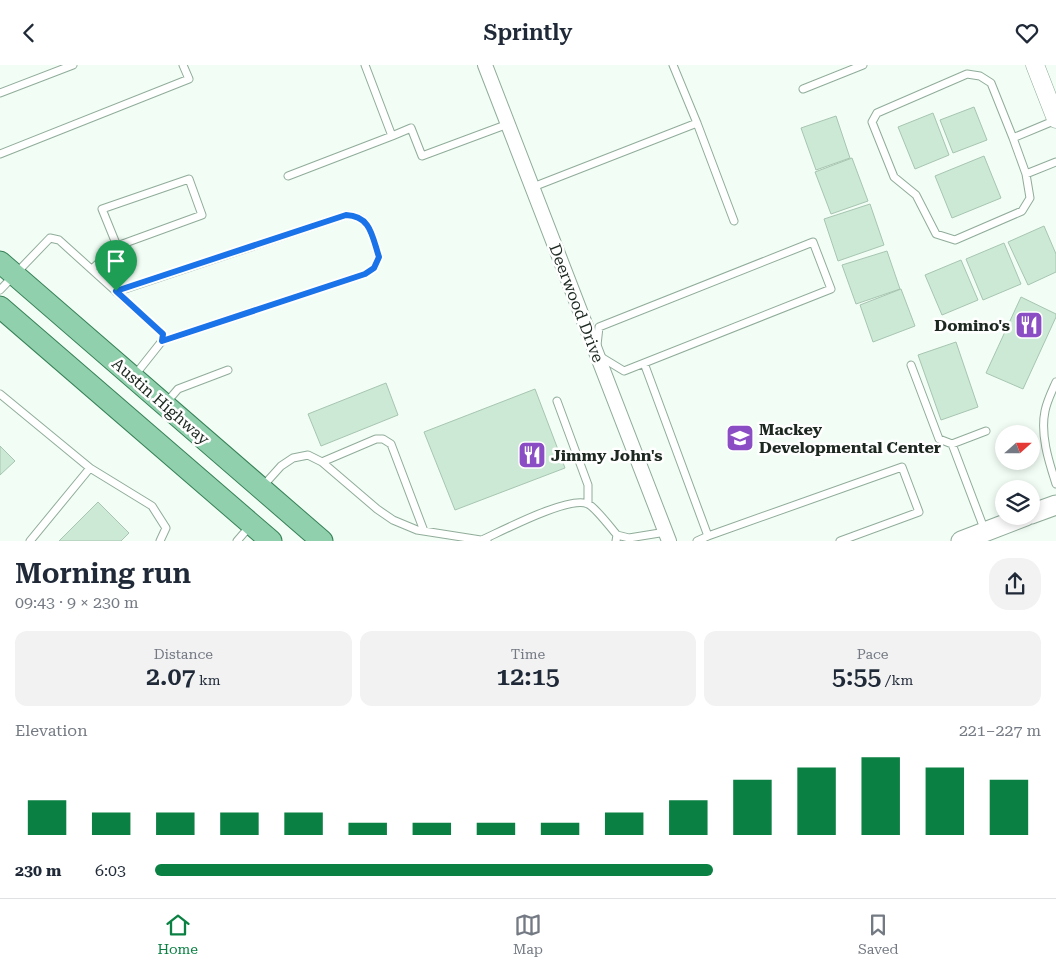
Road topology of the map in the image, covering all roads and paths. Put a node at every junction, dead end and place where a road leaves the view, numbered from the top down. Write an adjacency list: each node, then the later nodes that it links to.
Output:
1 (73, 65): 9 (lane)
2 (184, 65): 15 (lane)
3 (365, 65): 13 (lane)
4 (485, 65): 12 (street, Deerwood Drive)
5 (673, 65): 11 (lane)
6 (863, 65): 8 (lane)
7 (1035, 65): 10 (street)
8 (803, 89)
9 (0, 93)
10 (1056, 119): 14 (lane)
11 (697, 123): 19 (lane); 20 (lane)
12 (509, 124): 13 (lane); 19 (street, Deerwood Drive)
13 (392, 136): 18 (lane)
14 (1013, 138): 17 (lane); 17 (lane)
15 (0, 154)
16 (1056, 162): 17 (lane)
17 (1026, 174)
18 (288, 176)
19 (533, 187): 27 (street, Deerwood Drive)
20 (734, 221)
21 (116, 246): 21 (lane); 22 (lane)
22 (92, 269): 23 (lane); 24 (lane)
23 (5, 276): 31 (main road, Austin Highway)
24 (116, 291): 26 (lane); 26 (lane)
25 (0, 307): 45 (main road, Austin Highway)
26 (162, 341): 31 (lane)
27 (596, 353): 28 (lane); 28 (lane); 49 (street, Deerwood Drive)
28 (644, 363): 50 (lane)
29 (911, 365): 37 (lane)
30 (228, 370): 35 (lane)
31 (133, 377): 35 (main road, Austin Highway)
32 (1056, 382): 40 (lane)
33 (0, 394): 39 (lane)
34 (557, 401): 42 (lane)
35 (165, 405): 41 (main road, Austin Highway)
36 (986, 431): 37 (lane)
37 (952, 444): 48 (lane)
38 (322, 462): 41 (lane); 47 (lane); 47 (lane)
39 (90, 468): 53 (lane); 54 (lane)
40 (1056, 484)
41 (262, 488): 57 (main road, Austin Highway)
42 (588, 504): 51 (lane); 52 (lane)
43 (1056, 505): 44 (main road)
44 (1040, 511)
45 (252, 524): 55 (lane); 56 (main road, Austin Highway)
46 (1003, 525): 48 (main road)
47 (424, 531): 52 (lane)
48 (985, 532): 60 (main road)
49 (667, 536): 51 (lane)
50 (708, 536): 58 (lane); 59 (lane)
51 (616, 538)
52 (484, 540)
53 (30, 541)
54 (160, 541)
55 (237, 541)
56 (272, 541)
57 (322, 541)
58 (697, 541)
59 (840, 541)
60 (961, 541)

